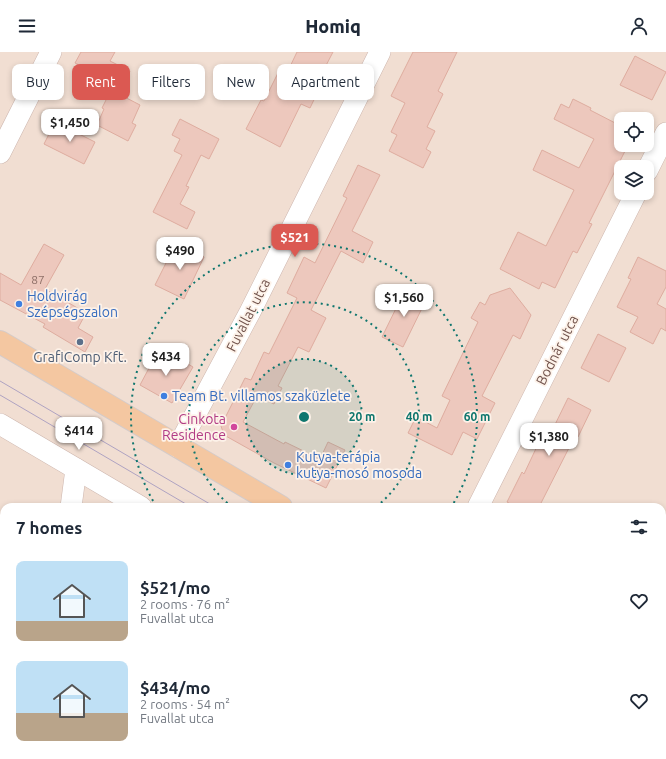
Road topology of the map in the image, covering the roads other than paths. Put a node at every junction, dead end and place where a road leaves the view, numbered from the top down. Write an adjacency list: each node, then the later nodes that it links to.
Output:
1 (51, 52): 4 (street)
2 (380, 52): 9 (street, Fuvallat utca)
3 (666, 133): 5 (street)
4 (0, 153)
5 (652, 160)
6 (632, 200): 14 (street, Bodnár utca)
7 (0, 342): 9 (main road)
8 (0, 424): 10 (street)
9 (178, 447): 13 (main road)
10 (76, 469): 11 (street); 12 (street)
11 (72, 503)
12 (134, 503)
13 (274, 503)
14 (480, 503)

